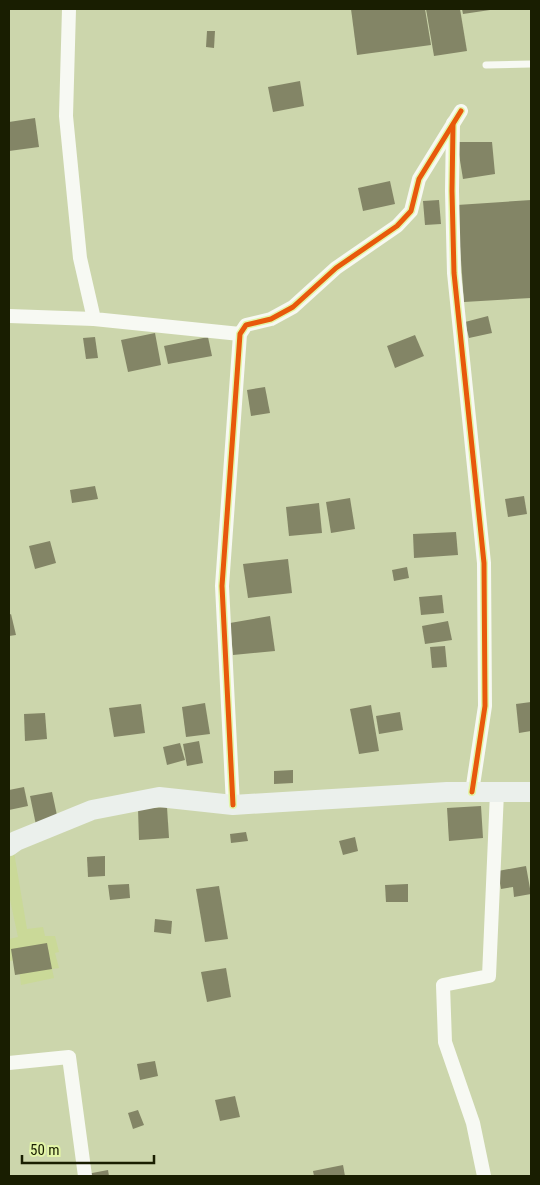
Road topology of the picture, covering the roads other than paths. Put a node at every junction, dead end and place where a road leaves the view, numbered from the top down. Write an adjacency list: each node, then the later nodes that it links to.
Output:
1 (69, 9): 7 (street)
2 (531, 64): 3 (lane)
3 (486, 65)
4 (461, 110): 5 (street)
5 (453, 123): 8 (street); 9 (street)
6 (9, 316): 7 (street)
7 (94, 320): 8 (street)
8 (240, 334): 12 (street)
9 (472, 792): 10 (main road); 12 (main road)
10 (497, 792): 11 (main road); 16 (street)
11 (531, 792)
12 (233, 805): 13 (main road)
13 (9, 846)
14 (9, 1063): 15 (street)
15 (85, 1176)
16 (484, 1176)

